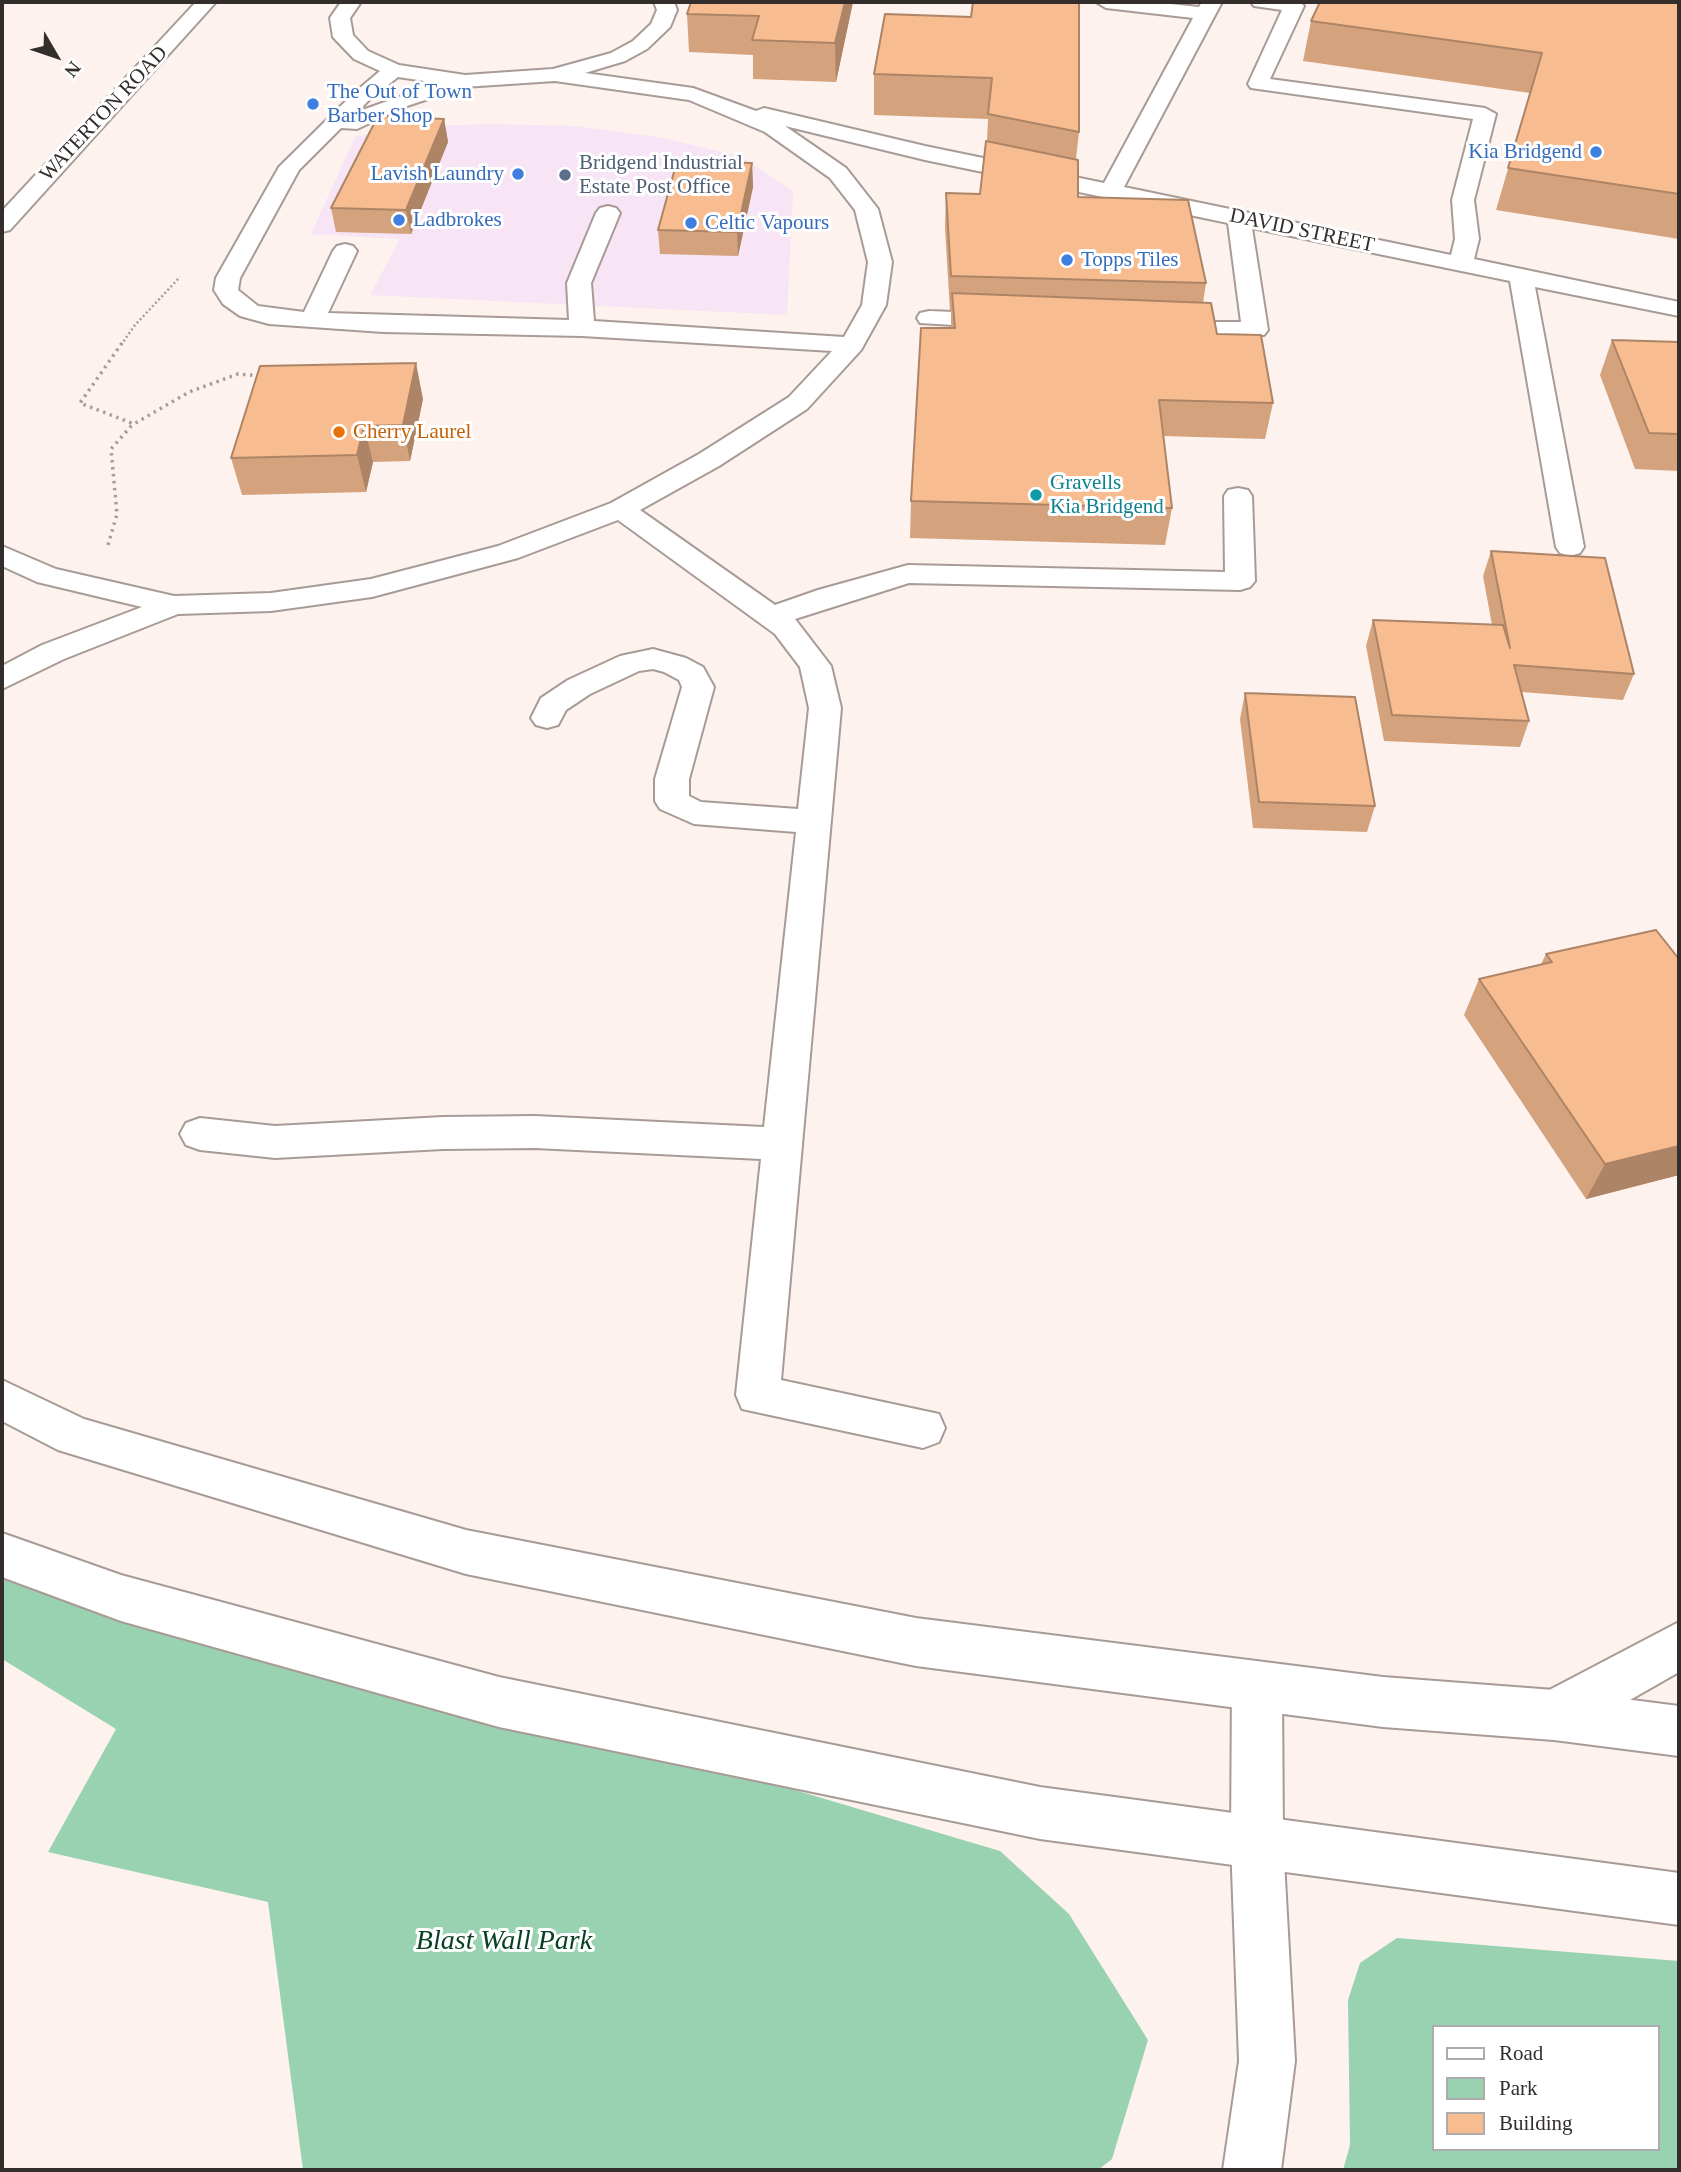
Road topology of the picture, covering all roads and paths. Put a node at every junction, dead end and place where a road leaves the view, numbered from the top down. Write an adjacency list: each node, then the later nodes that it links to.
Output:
1 (206, 2): 19 (street, WATERTON ROAD)
2 (351, 2): 8 (street)
3 (664, 2): 7 (street)
4 (1106, 2): 6 (street)
5 (1261, 2): 21 (street)
6 (1209, 8): 16 (street)
7 (651, 59): 9 (street); 11 (street)
8 (394, 70): 10 (street); 13 (street)
9 (555, 75): 10 (street); 11 (street)
10 (466, 80): 13 (street)
11 (693, 94): 12 (street)
12 (733, 108): 14 (street, DAVID STREET); 15 (street)
13 (321, 136): 26 (street)
14 (925, 153): 15 (street); 16 (street, DAVID STREET)
15 (838, 173): 30 (street)
16 (1112, 189): 18 (street, DAVID STREET)
17 (608, 213): 29 (street)
18 (1239, 218): 21 (street, DAVID STREET); 28 (street)
19 (2, 225)
20 (345, 251): 26 (street)
21 (1461, 264): 23 (street, DAVID STREET)
22 (185, 272): 32 (path)
23 (1521, 276): 24 (street, DAVID STREET); 35 (street)
24 (1679, 309)
25 (929, 318): 27 (street)
26 (312, 320): 29 (street)
27 (1024, 321)
28 (1146, 326)
29 (582, 328): 30 (street)
30 (852, 345): 34 (street)
31 (266, 376): 32 (path)
32 (134, 424): 36 (path)
33 (1238, 496): 39 (street)
34 (621, 509): 38 (street); 39 (street)
35 (1570, 547)
36 (106, 553)
37 (2, 555): 38 (street)
38 (174, 605): 40 (street)
39 (772, 617): 42 (street)
40 (2, 679)
41 (547, 718): 42 (street)
42 (813, 822): 44 (street)
43 (200, 1134): 44 (street)
44 (782, 1144): 46 (street)
45 (2, 1399): 49 (street)
46 (923, 1428)
47 (2, 1555): 52 (street)
48 (1679, 1646): 50 (street)
49 (1256, 1685): 50 (street); 52 (street)
50 (1554, 1715): 51 (street)
51 (1679, 1731)
52 (1257, 1842): 53 (street); 54 (street)
53 (1679, 1899)
54 (1252, 2170)

